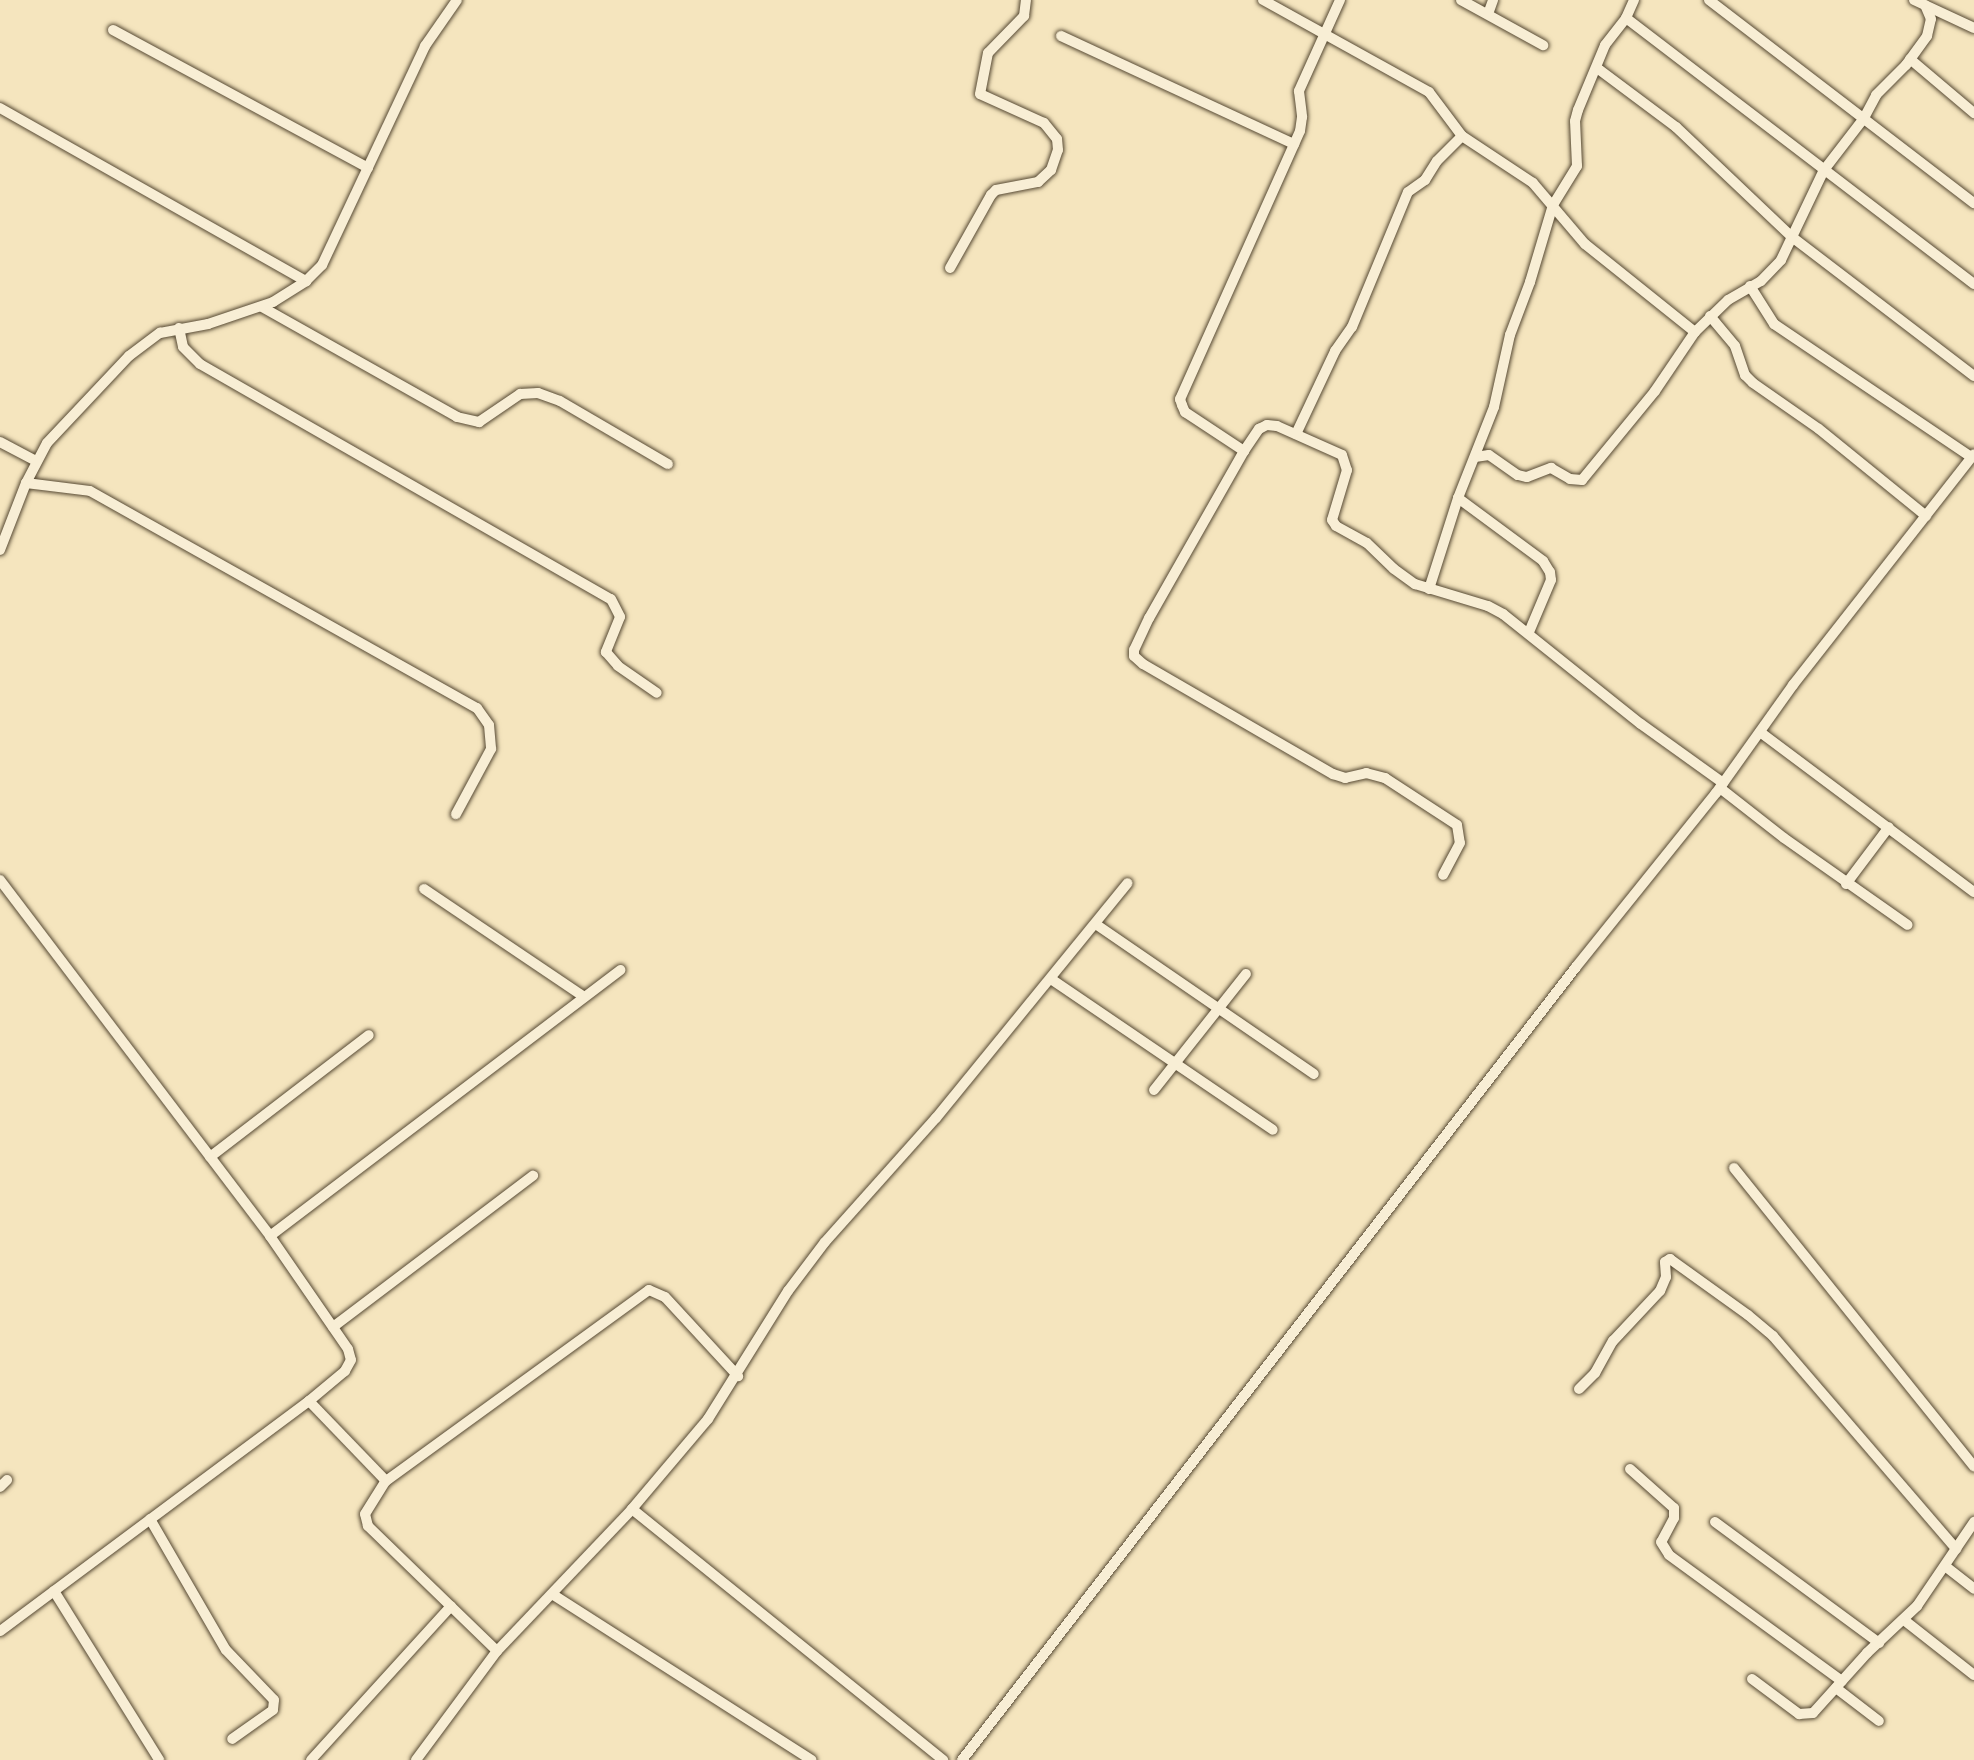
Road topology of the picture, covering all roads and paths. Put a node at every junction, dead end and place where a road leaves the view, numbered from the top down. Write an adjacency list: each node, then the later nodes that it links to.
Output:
1 (1026, 0): 30 (street)
2 (1262, 0): 15 (street)
3 (1340, 0): 15 (street)
4 (1461, 0): 11 (street)
5 (1493, 0): 11 (street)
6 (1634, 0): 12 (street)
7 (1709, 0): 22 (street)
8 (1914, 0): 10 (street)
9 (451, 2): 25 (street)
10 (1925, 5): 13 (street); 18 (street)
11 (1488, 14): 17 (street)
12 (1626, 18): 19 (street); 26 (street)
13 (1974, 28)
14 (113, 30): 25 (street)
15 (1323, 33): 23 (street); 24 (street)
16 (1061, 36): 24 (street)
17 (1543, 45)
18 (1910, 59): 21 (street); 22 (street)
19 (1597, 68): 28 (street); 29 (street)
20 (0, 108): 31 (street)
21 (1974, 113)
22 (1864, 118): 26 (street); 27 (street)
23 (1462, 136): 28 (street); 39 (street)
24 (1294, 144): 41 (street)
25 (368, 168): 31 (street)
26 (1824, 170): 29 (street); 32 (street)
27 (1974, 203)
28 (1553, 205): 37 (street); 43 (street)
29 (1792, 237): 33 (street); 38 (street)
30 (950, 268)
31 (306, 281): 34 (street)
32 (1974, 284)
33 (1751, 286): 35 (street); 42 (street)
34 (262, 307): 36 (street); 45 (street)
35 (1710, 316): 37 (street); 48 (street)
36 (179, 328): 44 (street); 52 (street)
37 (1695, 332): 43 (street)
38 (1974, 376)
39 (1296, 434): 41 (street); 50 (street)
40 (0, 442): 44 (street)
41 (1244, 451): 57 (street)
42 (1973, 455): 48 (street)
43 (1475, 457): 47 (street)
44 (36, 461): 46 (street)
45 (668, 464)
46 (26, 483): 49 (street); 55 (street)
47 (1458, 498): 50 (street); 51 (street)
48 (1926, 516): 53 (street)
49 (0, 550)
50 (1429, 589): 51 (street)
51 (1529, 632): 54 (street)
52 (657, 693)
53 (1760, 732): 54 (street); 56 (street)
54 (1721, 786): 60 (street); 110 (street)
55 (456, 814)
56 (1889, 827): 60 (street); 62 (street)
57 (1443, 874)
58 (0, 880): 75 (street)
59 (1128, 883): 63 (street)
60 (1846, 884): 64 (street)
61 (425, 889): 68 (street)
62 (1974, 892)
63 (1097, 925): 67 (street); 69 (street)
64 (1908, 925)
65 (620, 971): 68 (street)
66 (1246, 974): 69 (street)
67 (1051, 979): 71 (street); 80 (street)
68 (584, 997): 78 (street)
69 (1218, 1008): 71 (street); 72 (street)
70 (369, 1035): 75 (street)
71 (1174, 1063): 73 (street); 74 (street)
72 (1314, 1074)
73 (1154, 1090)
74 (1273, 1130)
75 (211, 1157): 78 (street)
76 (1734, 1168): 83 (street)
77 (533, 1176): 79 (street)
78 (270, 1236): 79 (street)
79 (333, 1327): 82 (street)
80 (738, 1376): 85 (street); 86 (street)
81 (1579, 1389): 90 (street)
82 (309, 1401): 85 (street); 87 (street)
83 (1974, 1467)
84 (1630, 1469): 102 (street)
85 (386, 1481): 95 (street)
86 (632, 1509): 94 (street); 109 (street)
87 (150, 1519): 93 (street); 104 (street)
88 (1715, 1522): 98 (street)
89 (1974, 1522): 90 (street)
90 (1956, 1549): 91 (street)
91 (1945, 1566): 92 (street); 96 (street)
92 (1974, 1589)
93 (54, 1591): 97 (street); 105 (street)
94 (552, 1594): 99 (street); 108 (street)
95 (451, 1606): 99 (street); 106 (street)
96 (1904, 1620): 98 (street); 100 (street)
97 (0, 1631)
98 (1879, 1643): 102 (street)
99 (497, 1651): 107 (street)
100 (1974, 1675)
101 (1752, 1679): 102 (street)
102 (1839, 1684): 103 (street)
103 (1879, 1721)
104 (232, 1739)
105 (159, 1760)
106 (311, 1760)
107 (417, 1760)
108 (812, 1760)
109 (943, 1760)
110 (962, 1760)

